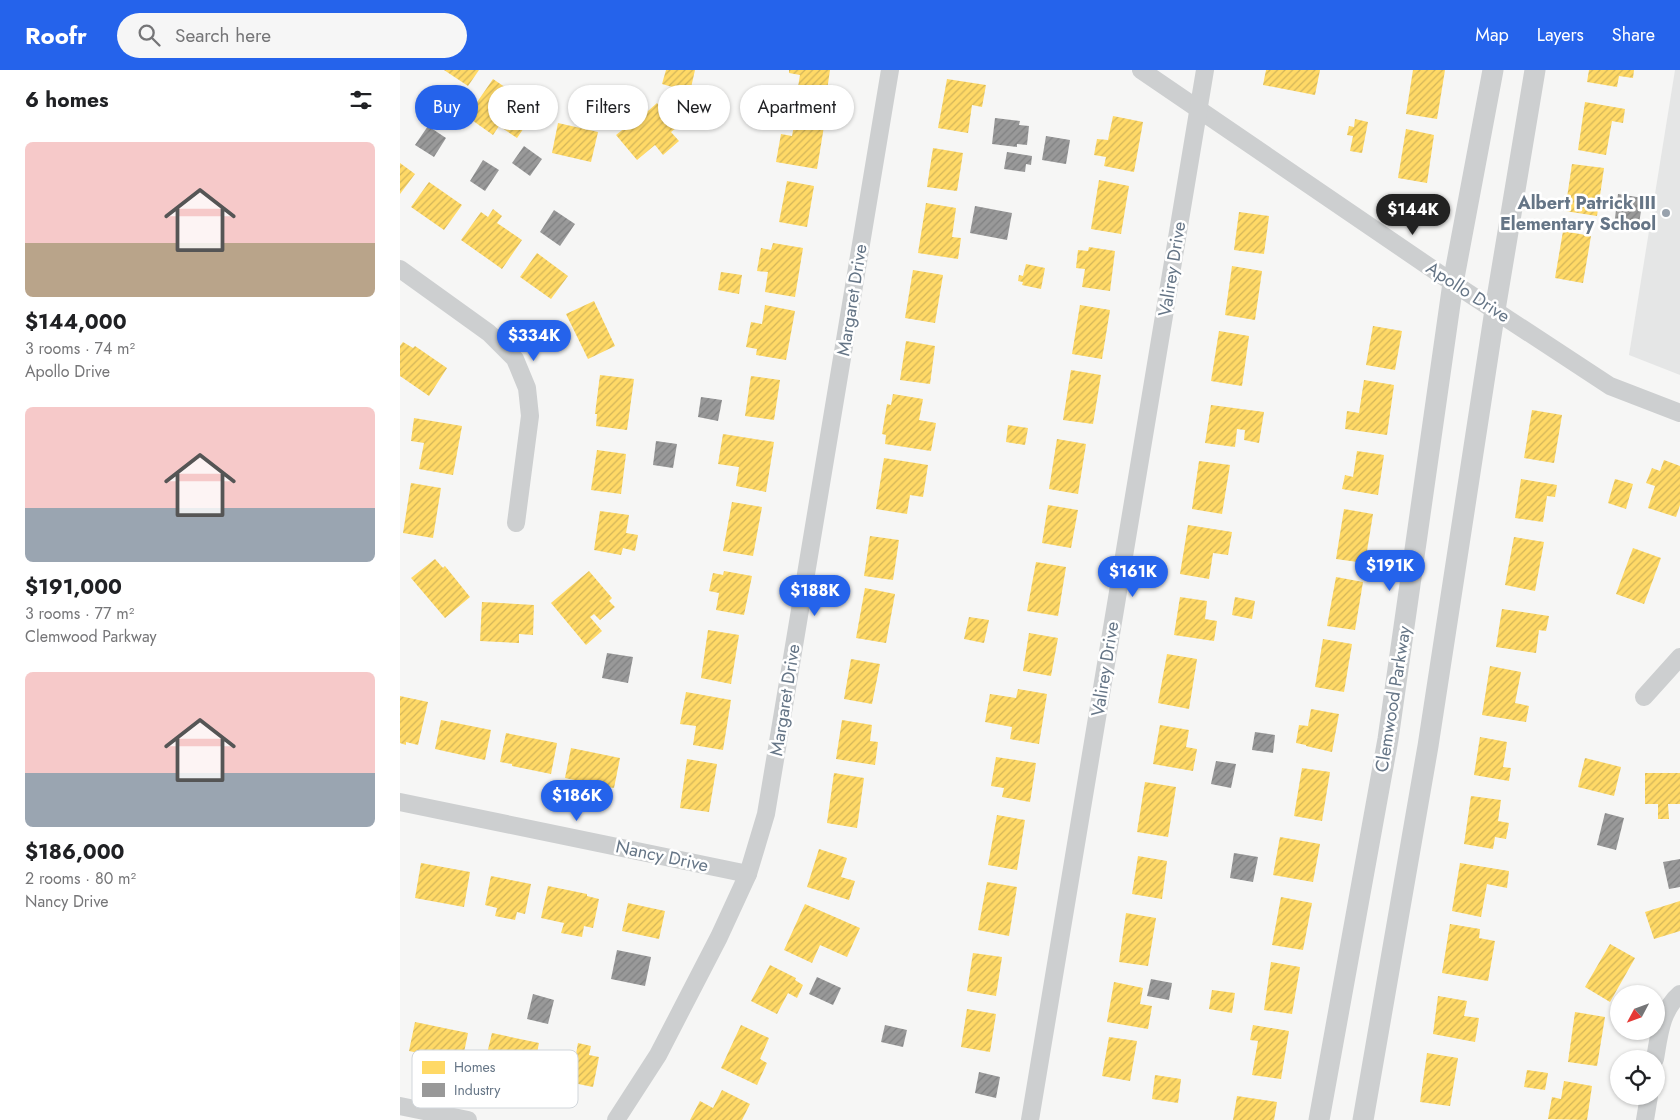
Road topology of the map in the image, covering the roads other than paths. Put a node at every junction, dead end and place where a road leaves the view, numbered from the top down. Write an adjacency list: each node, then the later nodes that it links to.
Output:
1 (890, 70): 15 (street, Margaret Drive)
2 (1141, 70): 6 (street, Apollo Drive)
3 (1205, 70): 6 (street, Valirey Drive)
4 (1493, 70): 8 (street, Clemwood Parkway)
5 (1535, 70): 9 (street)
6 (1198, 110): 8 (street, Apollo Drive); 22 (street, Valirey Drive)
7 (400, 269): 11 (street)
8 (1453, 282): 9 (street, Apollo Drive); 23 (street, Clemwood Parkway)
9 (1495, 310): 10 (street, Apollo Drive); 24 (street)
10 (1680, 413)
11 (516, 523)
12 (1680, 657): 13 (street)
13 (1644, 697)
14 (400, 802): 15 (street, Nancy Drive)
15 (748, 874): 21 (street, Margaret Drive)
16 (1680, 994): 17 (street)
17 (1658, 1050)
18 (1648, 1105): 25 (street)
19 (400, 1106): 20 (street)
20 (468, 1120)
21 (616, 1120)
22 (1030, 1120)
23 (1319, 1120)
24 (1363, 1120)
25 (1645, 1120)

